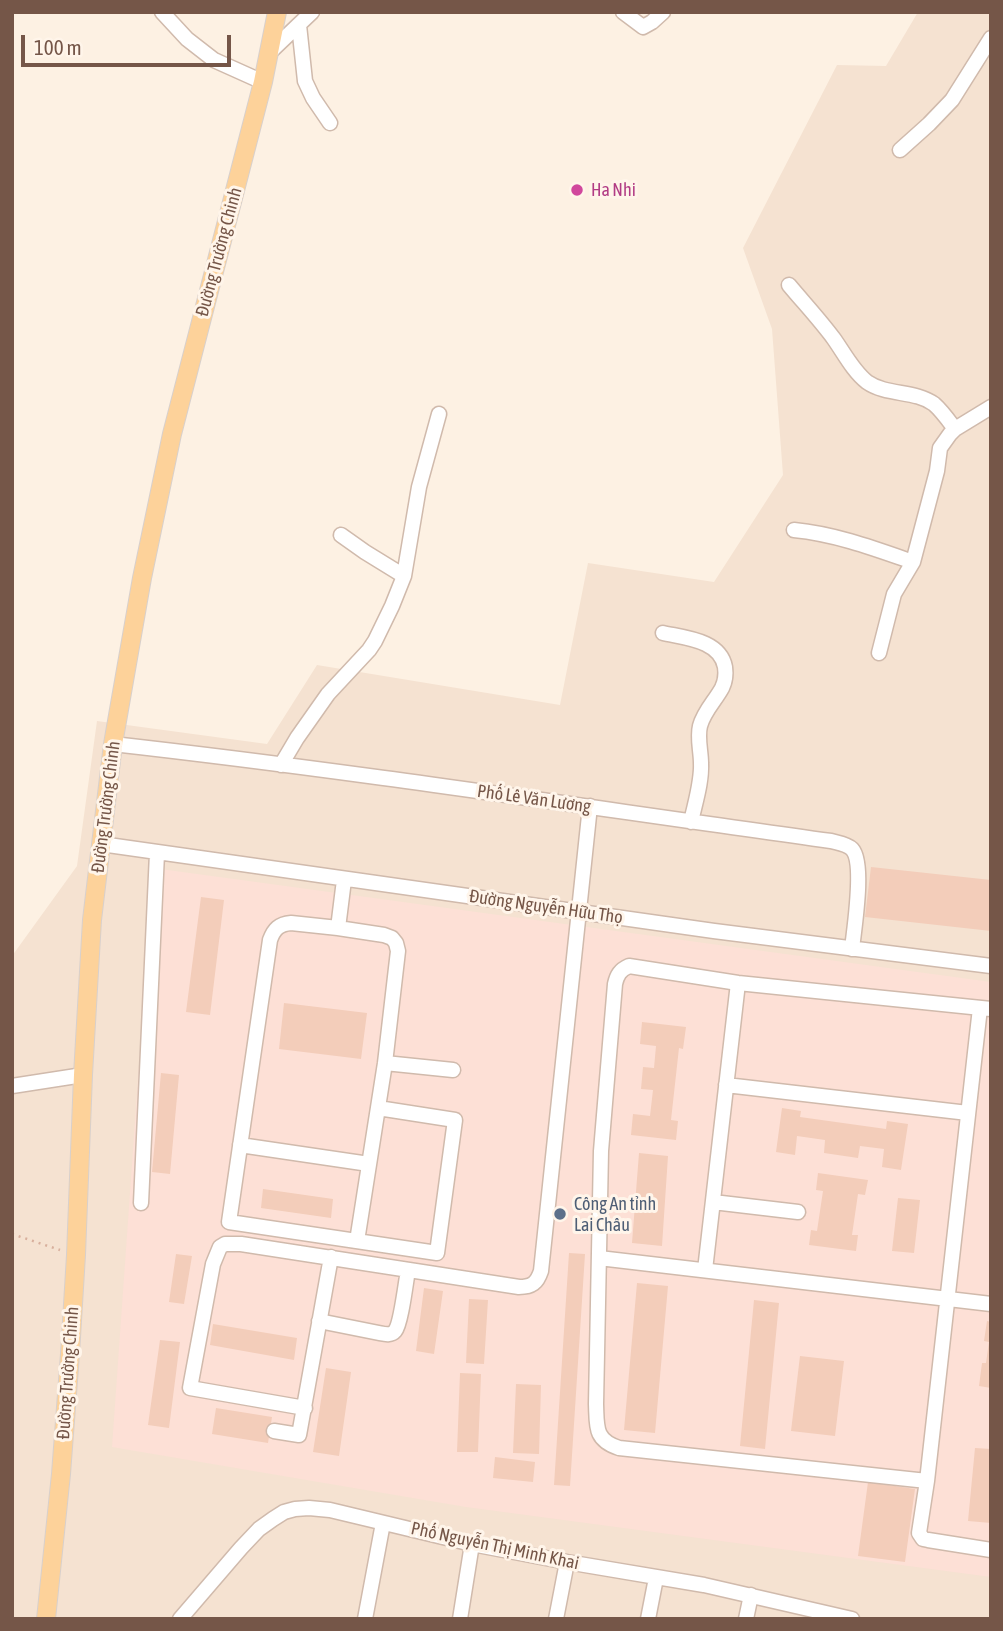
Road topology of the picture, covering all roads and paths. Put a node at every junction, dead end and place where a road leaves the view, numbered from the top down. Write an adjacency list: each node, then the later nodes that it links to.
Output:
1 (162, 12): 9 (street)
2 (277, 12): 8 (main road, Đường Trường Chinh)
3 (312, 12): 6 (street)
4 (623, 12): 5 (street)
5 (663, 12)
6 (299, 25): 8 (street); 10 (street)
7 (991, 38): 11 (street)
8 (270, 52): 9 (main road, Đường Trường Chinh)
9 (264, 82): 22 (main road, Đường Trường Chinh)
10 (330, 123)
11 (900, 150)
12 (789, 285): 15 (street)
13 (991, 407): 15 (street)
14 (439, 414): 19 (street)
15 (956, 429): 18 (street)
16 (794, 530): 18 (street)
17 (341, 535): 19 (street)
18 (912, 562): 21 (street)
19 (404, 576): 23 (street)
20 (663, 633): 25 (street)
21 (879, 653)
22 (113, 744): 23 (street, Phố Lê Văn Lương); 26 (main road, Đường Trường Chinh)
23 (281, 765): 24 (street, Phố Lê Văn Lương)
24 (590, 806): 25 (street, Phố Lê Văn Lương); 29 (street)
25 (691, 822): 31 (street, Phố Lê Văn Lương)
26 (101, 844): 27 (street, Đường Nguyễn Hữu Thọ); 37 (main road, Đường Trường Chinh)
27 (157, 853): 28 (street, Đường Nguyễn Hữu Thọ); 45 (street)
28 (344, 880): 29 (street, Đường Nguyễn Hữu Thọ); 30 (street)
29 (579, 912): 31 (street, Đường Nguyễn Hữu Thọ); 52 (street)
30 (338, 928): 35 (street); 42 (street)
31 (852, 949): 32 (street, Đường Nguyễn Hữu Thọ)
32 (991, 966)
33 (738, 982): 34 (street); 38 (street); 51 (street)
34 (985, 1008): 41 (street)
35 (385, 1063): 36 (street); 40 (street)
36 (453, 1070)
37 (83, 1075): 39 (street); 49 (main road, Đường Trường Chinh)
38 (726, 1084): 41 (street); 44 (street)
39 (12, 1086)
40 (378, 1108): 43 (street); 48 (street)
41 (968, 1113): 54 (street)
42 (240, 1145): 43 (street); 48 (street)
43 (369, 1164): 48 (street)
44 (713, 1202): 46 (street); 53 (street)
45 (141, 1203)
46 (798, 1212)
47 (12, 1234): 49 (path)
48 (357, 1241)
49 (76, 1255): 66 (main road, Đường Trường Chinh)
50 (331, 1257): 52 (street); 56 (street); 57 (street)
51 (599, 1258): 53 (street); 59 (street)
52 (408, 1270): 56 (street)
53 (705, 1270): 54 (street)
54 (948, 1298): 55 (street); 59 (street)
55 (991, 1304)
56 (319, 1321): 57 (street)
57 (305, 1408): 58 (street)
58 (274, 1431)
59 (927, 1481): 62 (street)
60 (383, 1522): 61 (street, Phố Nguyễn Thị Minh Khai); 67 (street, Phố Nguyễn Thị Minh Khai); 68 (street)
61 (472, 1544): 63 (street, Phố Nguyễn Thị Minh Khai); 69 (street)
62 (991, 1550)
63 (567, 1562): 64 (street, Phố Nguyễn Thị Minh Khai); 70 (street)
64 (656, 1578): 65 (street, Phố Nguyễn Thị Minh Khai); 71 (street)
65 (751, 1595): 72 (street); 73 (street, Phố Nguyễn Thị Minh Khai)
66 (46, 1619)
67 (180, 1619)
68 (365, 1619)
69 (460, 1619)
70 (556, 1619)
71 (648, 1619)
72 (746, 1619)
73 (852, 1619)

